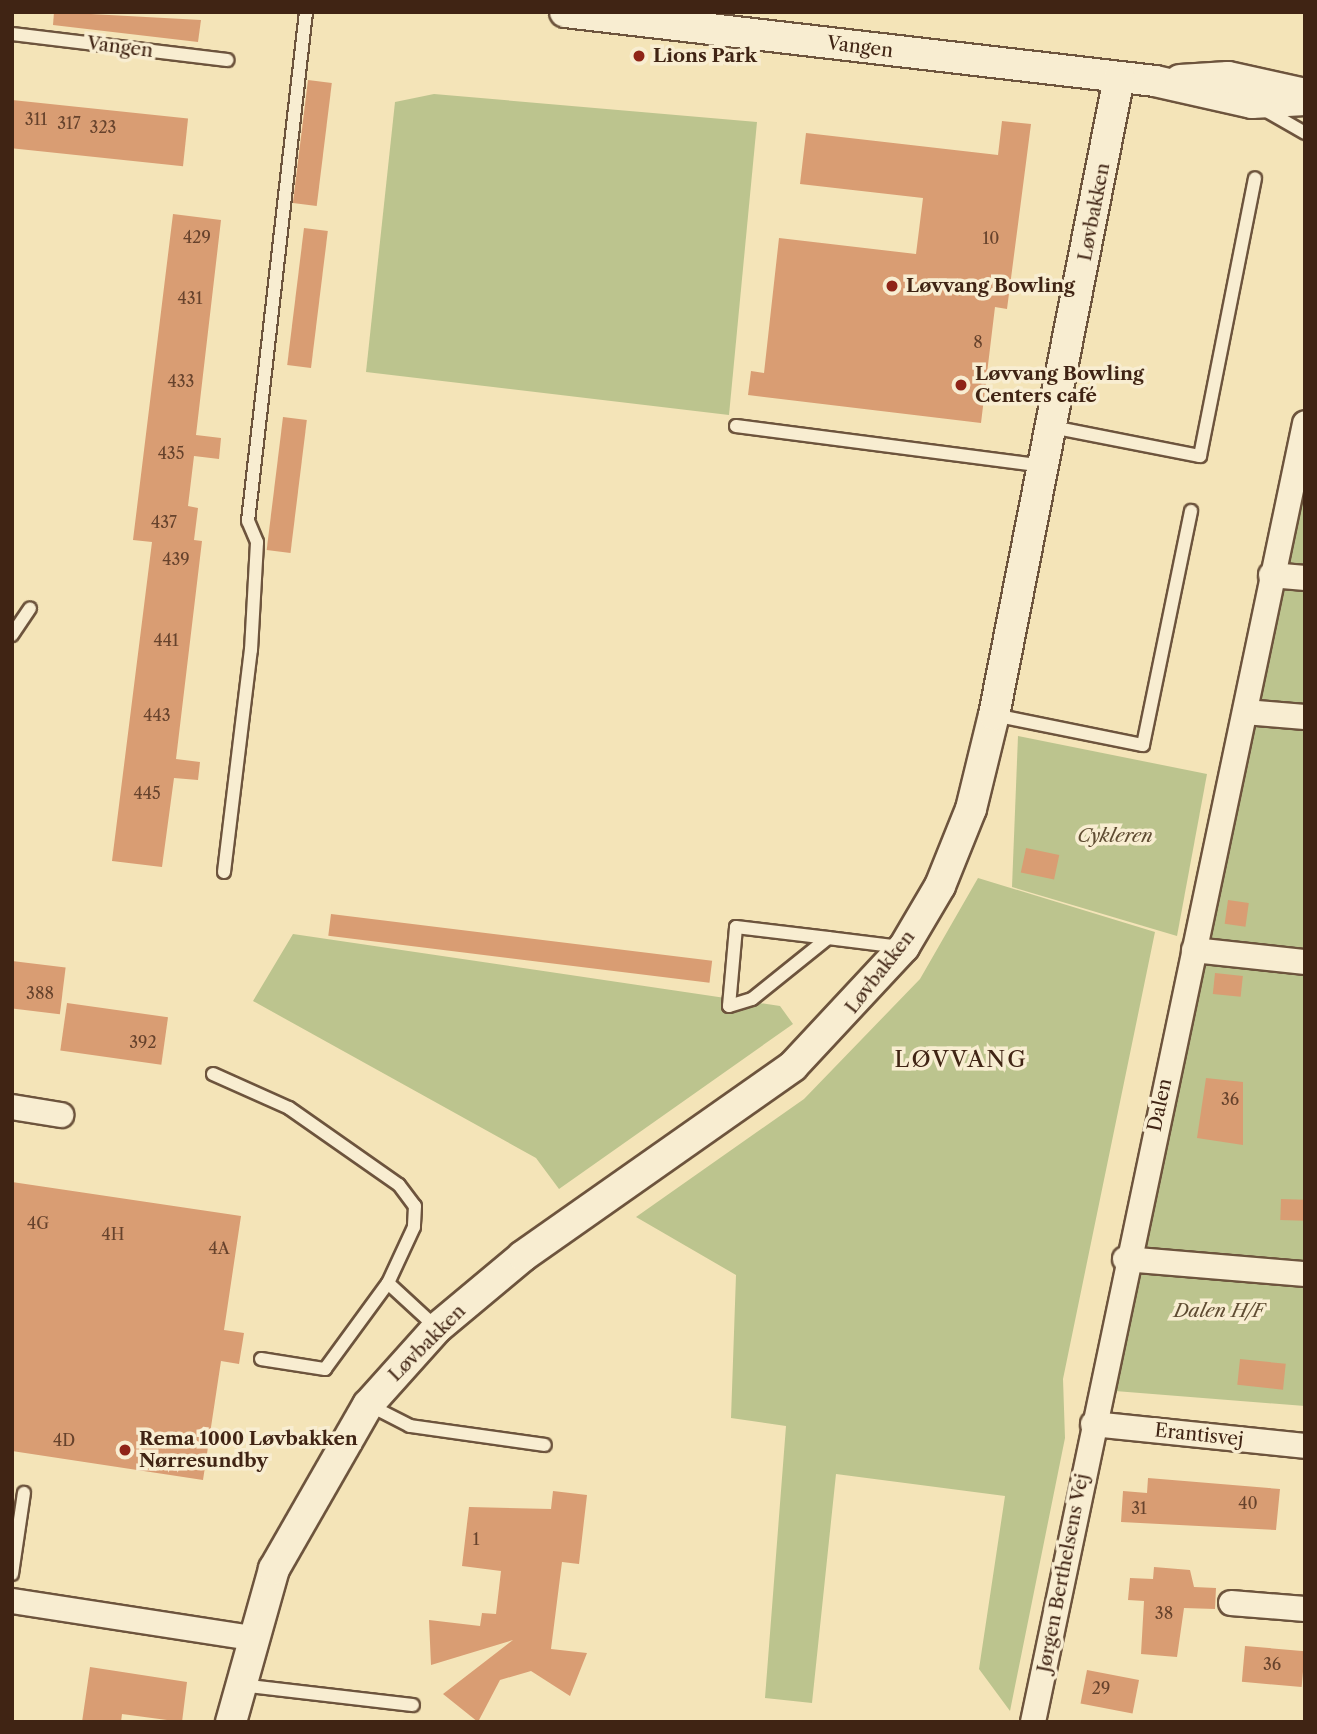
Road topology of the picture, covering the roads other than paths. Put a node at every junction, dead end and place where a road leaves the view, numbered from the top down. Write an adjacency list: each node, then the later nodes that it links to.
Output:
1 (306, 12): 26 (lane)
2 (565, 12): 3 (street, Vangen)
3 (629, 16): 6 (street, Vangen)
4 (12, 34): 5 (lane, Vangen)
5 (227, 60)
6 (1119, 77): 7 (street, Vangen); 15 (street, Løvbakken)
7 (1155, 81): 8 (street, Vangen); 10 (street, Vangen)
8 (1305, 95)
9 (1305, 100): 10 (street, Vangen)
10 (1252, 103): 11 (lane)
11 (1305, 133)
12 (1255, 178): 15 (lane)
13 (1305, 423): 17 (street, Dalen)
14 (736, 426): 16 (lane)
15 (1051, 426): 16 (street, Løvbakken)
16 (1044, 466): 24 (street, Løvbakken)
17 (1298, 485): 19 (street, Dalen)
18 (1191, 511): 24 (lane)
19 (1271, 575): 20 (street); 23 (street, Dalen)
20 (1305, 578)
21 (30, 608): 22 (lane)
22 (12, 635)
23 (1245, 712): 25 (street); 29 (street, Dalen)
24 (994, 715): 28 (street, Løvbakken)
25 (1305, 717)
26 (224, 872)
27 (828, 938): 27 (lane); 28 (lane)
28 (904, 947): 37 (street, Løvbakken)
29 (1194, 950): 30 (street); 34 (street, Dalen)
30 (1305, 962)
31 (213, 1073): 36 (lane)
32 (12, 1107): 33 (street)
33 (61, 1115)
34 (1125, 1259): 35 (street); 40 (street, Dalen)
35 (1305, 1274)
36 (388, 1283): 37 (lane); 38 (lane)
37 (437, 1328): 39 (street, Løvbakken)
38 (261, 1359)
39 (368, 1405): 41 (lane); 48 (street, Løvbakken)
40 (1093, 1424): 42 (street, Erantisvej); 52 (street, Jørgen Berthelsens Vej)
41 (545, 1445)
42 (1305, 1446)
43 (24, 1493): 44 (lane)
44 (12, 1574)
45 (12, 1601): 48 (street)
46 (1231, 1603): 47 (street)
47 (1305, 1609)
48 (250, 1638): 49 (street, Løvbakken)
49 (240, 1685): 50 (lane); 51 (street, Løvbakken)
50 (412, 1705)
51 (231, 1722)
52 (1033, 1722)

